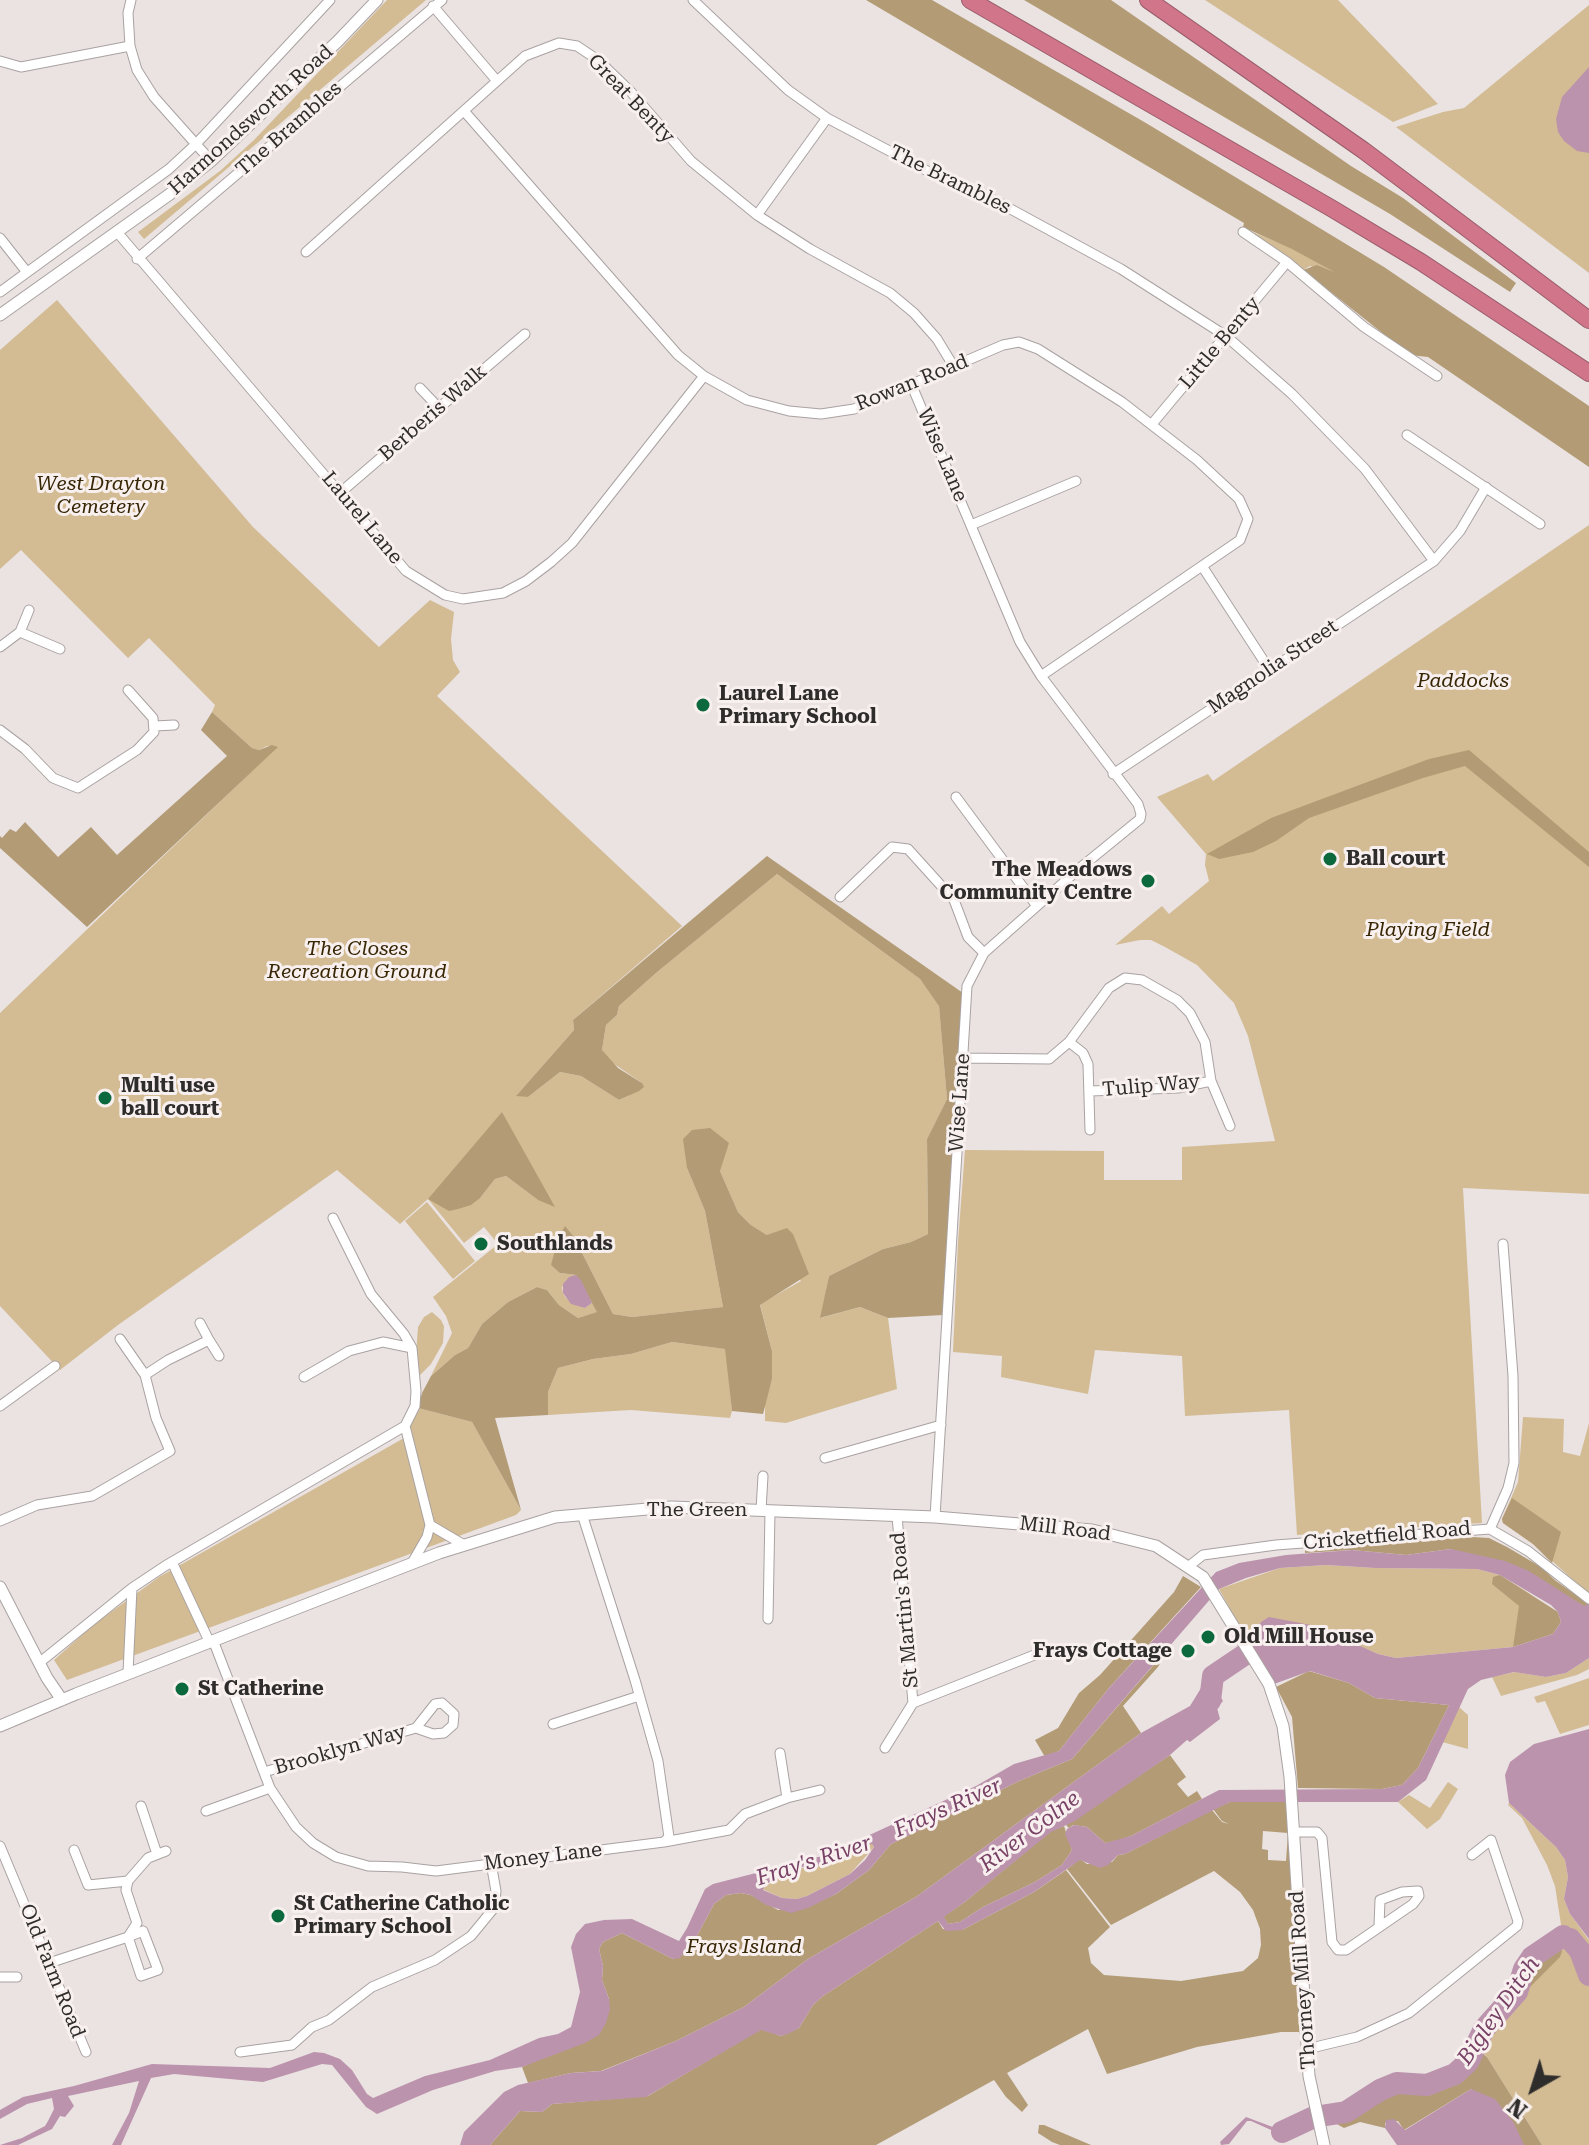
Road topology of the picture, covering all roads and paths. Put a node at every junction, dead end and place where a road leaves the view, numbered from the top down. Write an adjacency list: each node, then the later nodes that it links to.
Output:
1 (131, 0): 8 (street)
2 (330, 0): 13 (street)
3 (377, 0): 14 (street, Harmondsworth Road)
4 (693, 0): 12 (street, The Brambles)
5 (970, 0): 29 (highway)
6 (1148, 0): 25 (highway)
7 (437, 3): 10 (street); 20 (street, The Brambles)
8 (130, 46): 9 (street); 13 (street)
9 (0, 61)
10 (497, 81): 11 (street, Great Benty); 15 (street, Great Benty)
11 (464, 111): 19 (street, Great Benty); 30 (street, Rowan Road)
12 (827, 118): 15 (street); 27 (street, The Brambles)
13 (196, 144): 14 (street); 22 (street)
14 (211, 161): 16 (street, Harmondsworth Road)
15 (757, 215): 28 (street, Great Benty)
16 (117, 232): 20 (street, Laurel Lane); 24 (street, Harmondsworth Road)
17 (1243, 232): 21 (street)
18 (0, 238): 22 (street)
19 (306, 252)
20 (137, 259): 39 (street, Laurel Lane)
21 (1287, 262): 27 (street, Little Benty); 31 (street)
22 (26, 271): 23 (street)
23 (0, 292)
24 (0, 315)
25 (1589, 320)
26 (525, 334): 34 (street, Berberis Walk)
27 (1226, 336): 35 (street, Little Benty); 42 (street)
28 (954, 367): 32 (street, Rowan Road); 35 (street, Rowan Road)
29 (1589, 373)
30 (704, 376): 32 (street, Rowan Road); 39 (street, Laurel Lane)
31 (1437, 376)
32 (912, 386): 41 (street, Wise Lane)
33 (420, 388): 34 (street)
34 (439, 408): 39 (street, Berberis Walk)
35 (1152, 424): 43 (street, Rowan Road)
36 (1407, 435): 38 (street)
37 (1076, 481): 41 (street, Wise Lane)
38 (1486, 487): 40 (street); 42 (street, Magnolia Street)
39 (341, 492)
40 (1540, 524)
41 (971, 525): 49 (street, Wise Lane)
42 (1434, 561): 48 (street, Magnolia Street)
43 (1202, 566): 48 (street); 49 (street)
44 (29, 610): 45 (street)
45 (20, 632): 46 (street); 47 (street)
46 (0, 647)
47 (60, 649)
48 (1269, 669): 54 (street, Magnolia Street)
49 (1041, 676): 54 (street, Wise Lane)
50 (128, 690): 52 (street)
51 (174, 725): 52 (street)
52 (155, 726): 53 (street)
53 (0, 730)
54 (1113, 774): 57 (street, Wise Lane)
55 (956, 797): 57 (street)
56 (840, 897): 58 (street)
57 (1037, 906): 58 (street, Wise Lane)
58 (984, 953): 60 (street, Wise Lane)
59 (1069, 1042): 60 (street); 61 (street); 62 (street)
60 (963, 1058): 76 (street, Wise Lane)
61 (1211, 1081): 62 (street, Tulip Way); 63 (street)
62 (1090, 1091): 64 (street)
63 (1230, 1126)
64 (1090, 1130)
65 (333, 1218): 70 (street)
66 (1503, 1244): 86 (street)
67 (200, 1323): 69 (street)
68 (120, 1339): 73 (street)
69 (209, 1340): 71 (street); 73 (street)
70 (412, 1348): 74 (street); 77 (street)
71 (219, 1356)
72 (55, 1366): 75 (street)
73 (145, 1375): 84 (street)
74 (304, 1377)
75 (0, 1406)
76 (941, 1425): 78 (street); 83 (street, Wise Lane)
77 (405, 1426): 85 (street); 88 (street)
78 (825, 1458)
79 (763, 1476): 80 (street)
80 (766, 1510): 81 (street, The Green); 82 (street, The Green); 94 (street)
81 (582, 1514): 87 (street, The Green); 99 (street)
82 (897, 1516): 83 (street, The Green); 101 (street, St Martin's Road)
83 (935, 1517): 90 (street, Mill Road)
84 (0, 1521)
85 (430, 1525): 87 (street); 89 (street)
86 (1490, 1529): 90 (street, Cricketfield Road); 93 (street, Cricketfield Road)
87 (464, 1545): 89 (street, The Green)
88 (172, 1562): 92 (street); 95 (street)
89 (412, 1563): 95 (street, The Green)
90 (1189, 1566): 113 (street, Thorney Mill Road)
91 (0, 1587): 97 (street)
92 (132, 1588): 97 (street); 98 (street)
93 (1589, 1599)
94 (768, 1619)
95 (211, 1640): 98 (street, The Green); 107 (street, Money Lane)
96 (1047, 1650): 101 (street, St Martin's Road)
97 (39, 1663): 100 (street)
98 (128, 1673): 100 (street, The Green)
99 (639, 1696): 102 (street); 114 (street)
100 (62, 1700): 103 (street, The Green)
101 (913, 1703): 105 (street)
102 (553, 1724)
103 (0, 1726)
104 (416, 1728): 107 (street, Brooklyn Way)
105 (885, 1748)
106 (780, 1753): 110 (street)
107 (264, 1772): 108 (street, Money Lane)
108 (270, 1788): 112 (street); 118 (street, Money Lane)
109 (820, 1790): 110 (street, Money Lane)
110 (787, 1798): 114 (street, Money Lane)
111 (141, 1806): 119 (street)
112 (206, 1811)
113 (1293, 1832): 120 (street); 125 (street, Thorney Mill Road)
114 (664, 1842): 118 (street, Money Lane)
115 (0, 1846): 122 (street, Old Farm Road)
116 (74, 1850): 119 (street)
117 (1472, 1855): 125 (street)
118 (491, 1863): 127 (street)
119 (128, 1881): 121 (street)
120 (1379, 1926): 120 (street)
121 (128, 1937): 121 (street); 122 (street)
122 (49, 1963): 126 (street, Old Farm Road)
123 (0, 1977): 124 (street)
124 (17, 1977)
125 (1307, 2049): 128 (street, Thorney Mill Road)
126 (86, 2052)
127 (240, 2052)
128 (1324, 2145)

